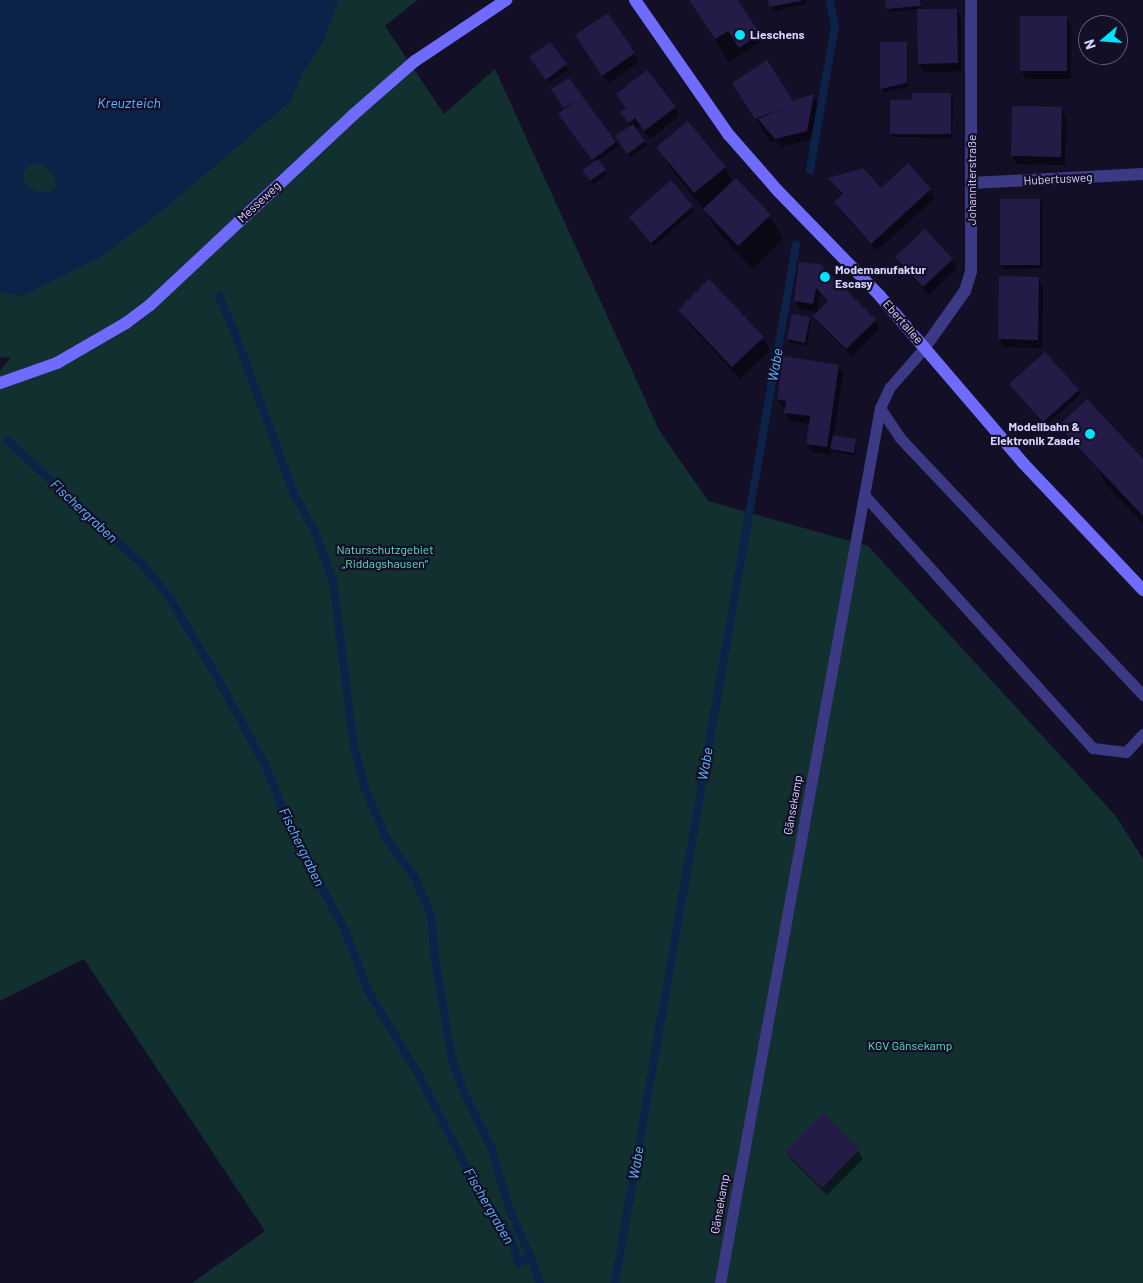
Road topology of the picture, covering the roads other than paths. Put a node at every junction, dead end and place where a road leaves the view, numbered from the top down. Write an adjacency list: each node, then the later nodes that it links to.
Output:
1 (506, 0): 7 (main road, Messeweg)
2 (635, 0): 6 (main road, Ebertallee)
3 (971, 0): 5 (street, Johanniterstraße)
4 (1143, 174): 5 (street, Hubertusweg)
5 (972, 183): 6 (street, Johanniterstraße)
6 (925, 347): 8 (lane, Gänsekamp); 10 (main road, Ebertallee)
7 (0, 383)
8 (880, 408): 9 (lane, Gänsekamp); 11 (lane)
9 (865, 496): 12 (lane); 13 (lane, Gänsekamp)
10 (1143, 590)
11 (1143, 695)
12 (1143, 734)
13 (720, 1283)

